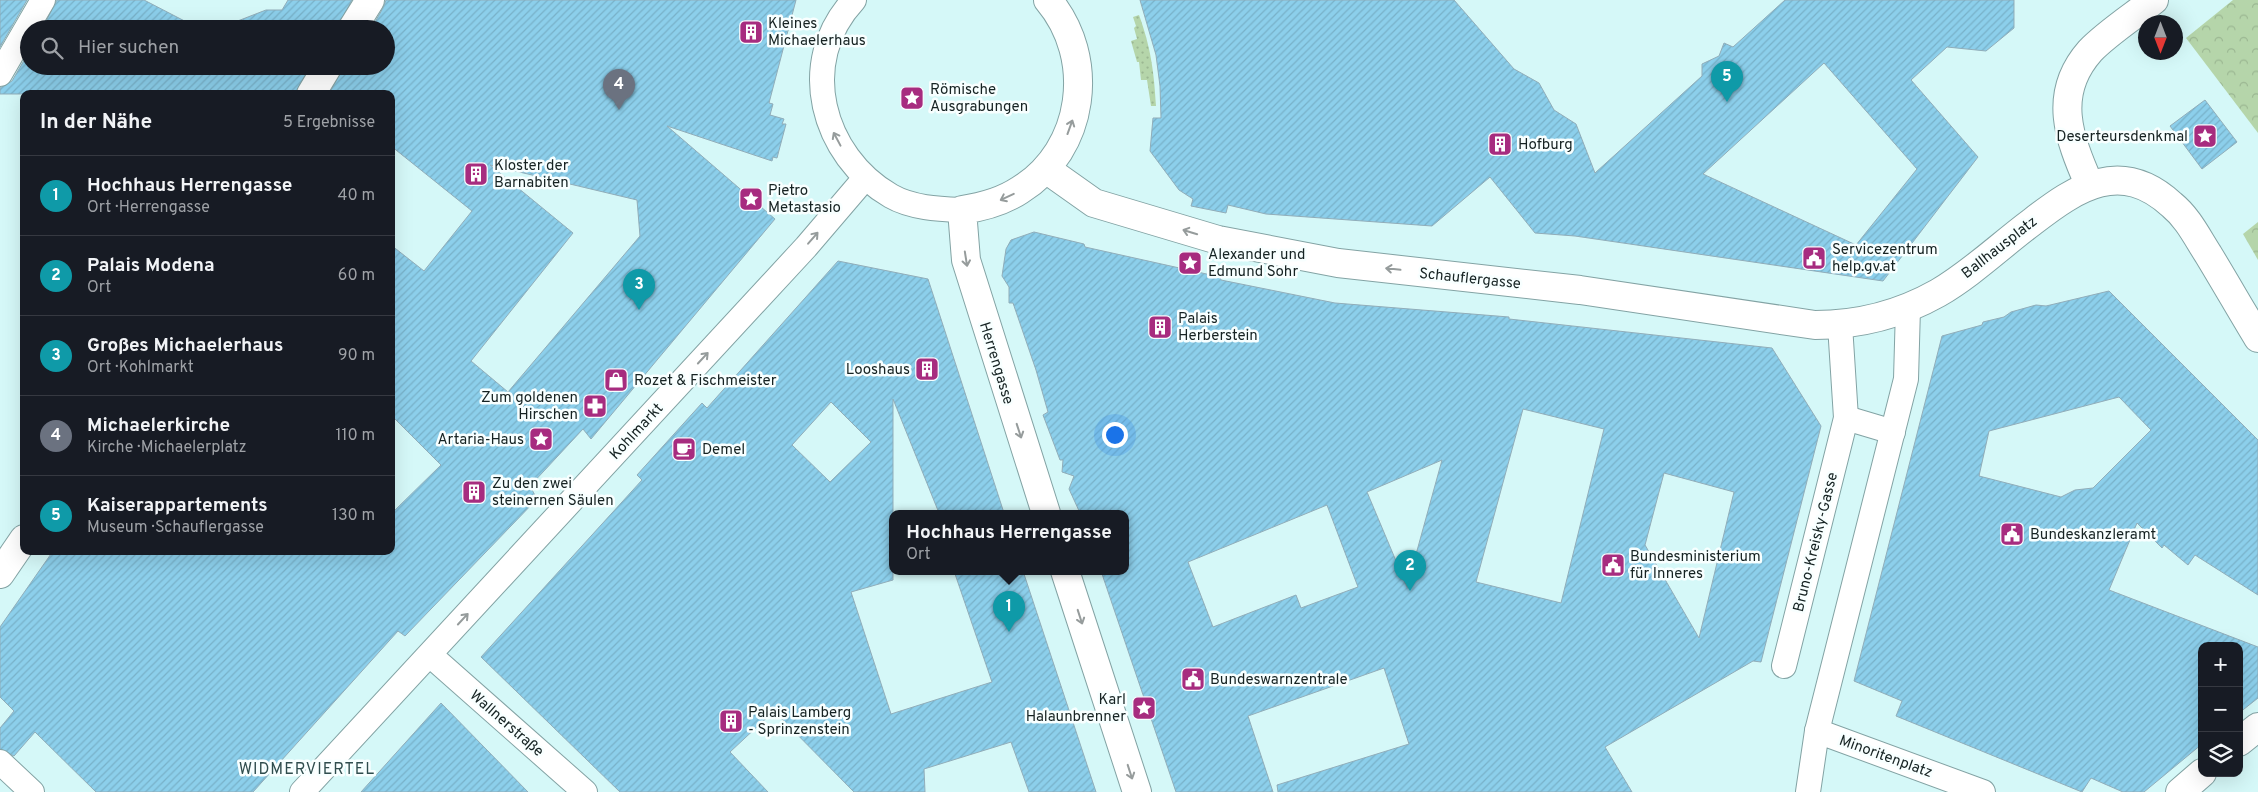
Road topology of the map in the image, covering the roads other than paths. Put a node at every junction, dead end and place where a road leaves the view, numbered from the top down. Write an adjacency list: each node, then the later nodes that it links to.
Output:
1 (43, 0): 6 (street)
2 (370, 0): 7 (street)
3 (854, 0): 13 (street, one-way to 3)
4 (1048, 0): 12 (street, one-way to 4)
5 (2154, 0): 14 (street)
6 (31, 20)
7 (358, 20)
8 (20, 40): 9 (street)
9 (0, 74)
10 (323, 75): 11 (street)
11 (313, 90)
12 (1046, 169): 15 (street, one-way to 15); 17 (street, Schauflergasse, one-way to 12)
13 (866, 178): 15 (street); 25 (street, Kohlmarkt, one-way to 13)
14 (2089, 184): 16 (street, Ballhausplatz); 18 (street, Ballhausplatz)
15 (962, 210): 21 (street, Herrengasse, one-way to 21)
16 (1908, 308): 17 (street, Schauflergasse); 20 (street)
17 (1840, 324): 19 (street, Bruno-Kreisky-Gasse)
18 (2258, 338)
19 (1846, 418): 20 (street); 26 (street, Bruno-Kreisky-Gasse)
20 (1892, 432): 28 (street, Minoritenplatz)
21 (1045, 510)
22 (20, 545): 23 (street)
23 (0, 574)
24 (1066, 575): 36 (street, one-way to 36)
25 (430, 655): 34 (street, Kohlmarkt); 35 (street, Wallnerstraße)
26 (1784, 666)
27 (2258, 727): 29 (street)
28 (1817, 731): 37 (street, Minoritenplatz); 38 (street, Minoritenplatz)
29 (2243, 739)
30 (0, 762): 33 (street)
31 (2198, 776): 32 (street)
32 (2180, 791)
33 (32, 792)
34 (302, 792)
35 (585, 792)
36 (1137, 792)
37 (1808, 792)
38 (1983, 792)

